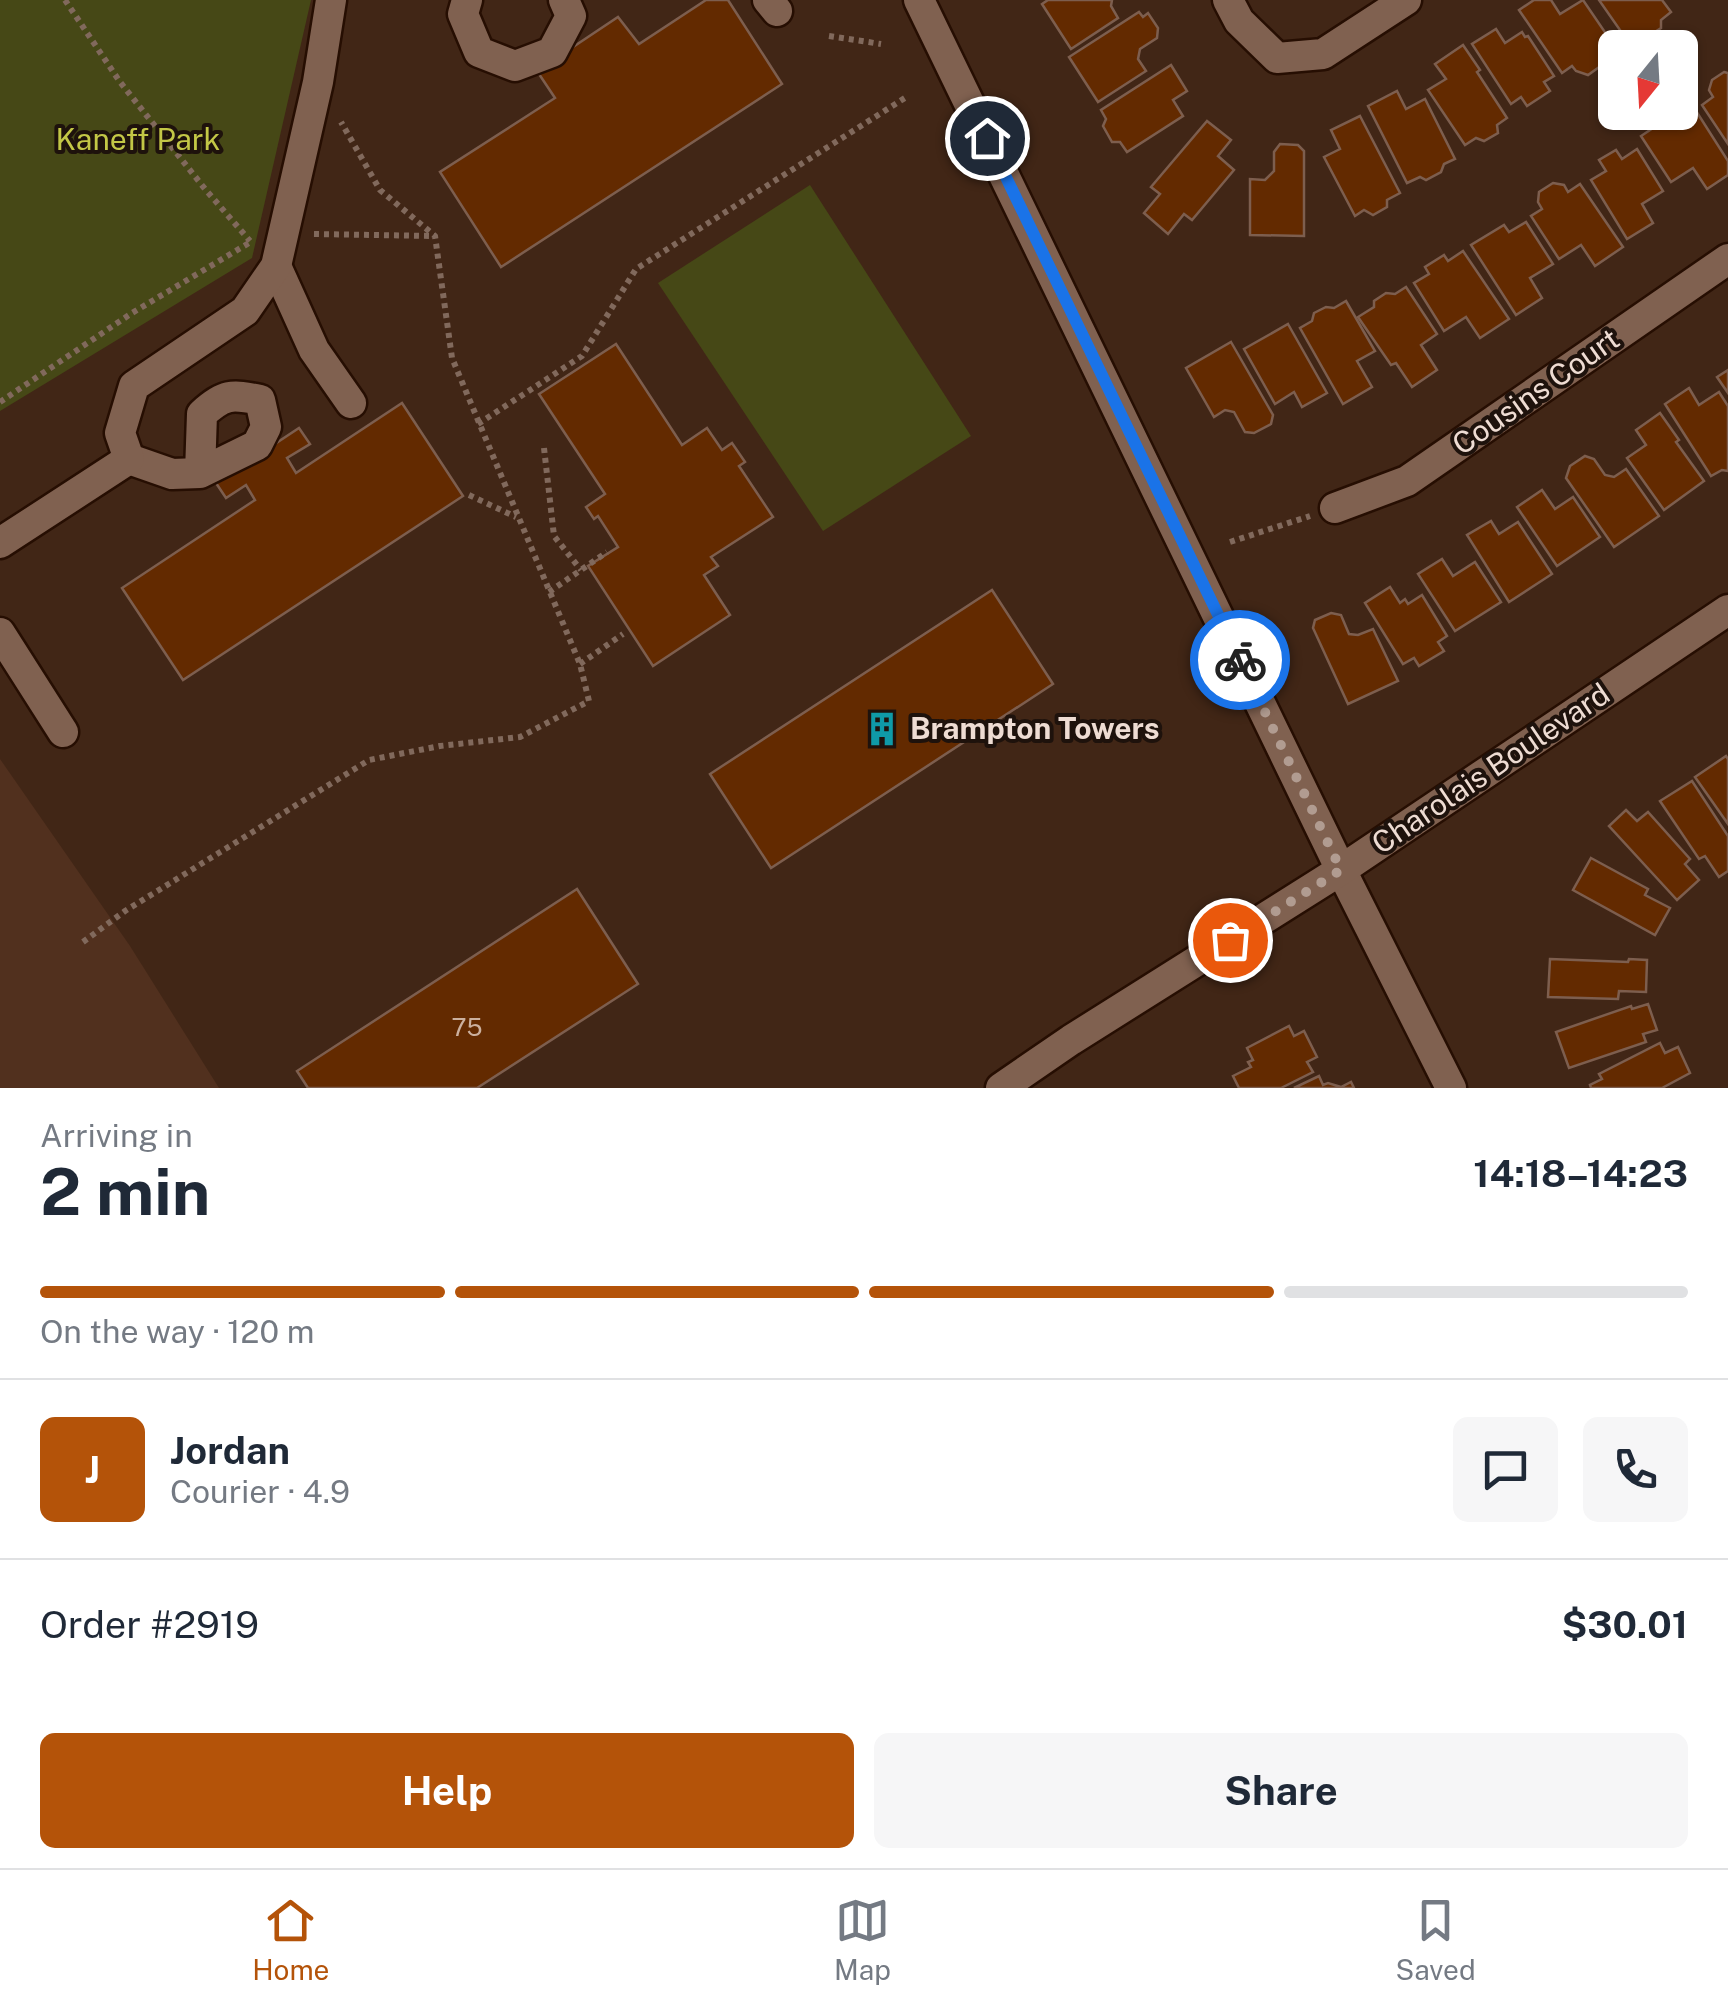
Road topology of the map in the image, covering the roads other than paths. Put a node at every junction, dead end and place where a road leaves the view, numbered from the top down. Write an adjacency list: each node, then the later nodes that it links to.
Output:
1 (331, 0): 8 (street)
2 (468, 0): 3 (street)
3 (564, 0)
4 (920, 0): 17 (street)
5 (1228, 0): 6 (street)
6 (1406, 0)
7 (1728, 259): 12 (street, Cousins Court)
8 (276, 266): 9 (street); 10 (street)
9 (351, 404)
10 (129, 459): 11 (street); 13 (street)
11 (200, 472)
12 (1335, 508)
13 (0, 543)
14 (1728, 610): 17 (street, Charolais Boulevard)
15 (0, 633): 16 (street)
16 (63, 732)
17 (1341, 870): 18 (street, Charolais Boulevard); 19 (street)
18 (1001, 1088)
19 (1451, 1088)

